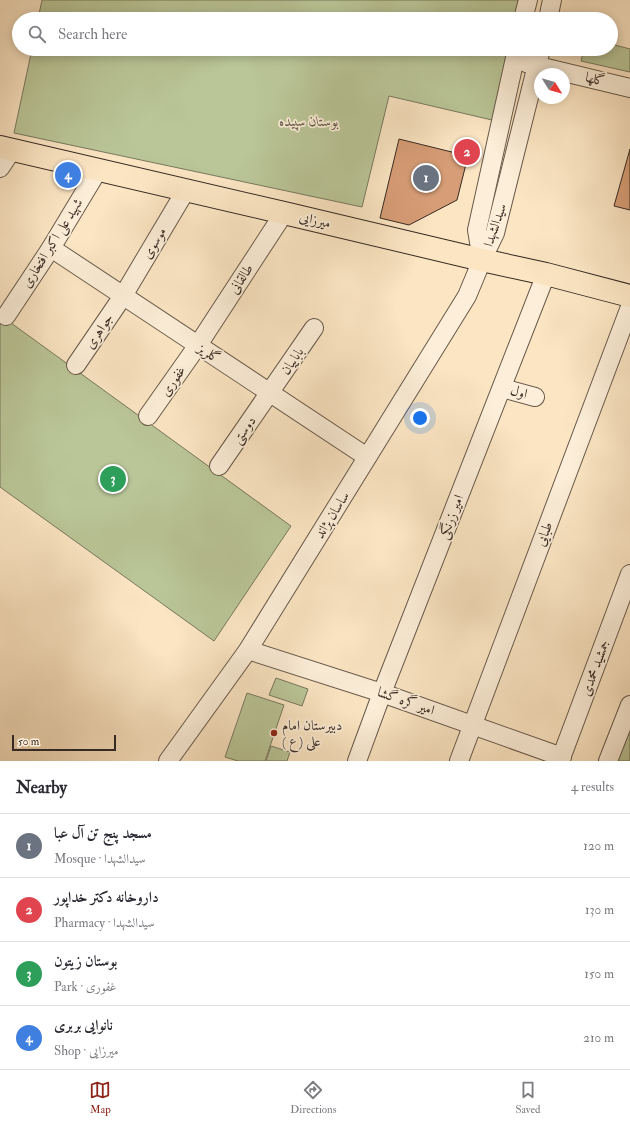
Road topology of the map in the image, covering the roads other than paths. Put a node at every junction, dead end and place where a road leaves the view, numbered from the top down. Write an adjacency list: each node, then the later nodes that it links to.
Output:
1 (528, 0): 3 (street)
2 (552, 0): 4 (street)
3 (525, 12)
4 (549, 12)
5 (516, 56): 15 (street, سیدالشهدا)
6 (528, 56): 7 (street, گلها)
7 (539, 57): 8 (street, گلها); 15 (street, سیدالشهدا)
8 (630, 88)
9 (6, 148): 10 (street); 11 (main road, میرزایی)
10 (0, 168)
11 (98, 170): 12 (main road, میرزایی); 14 (street, شهید علی اکبر افتخاری)
12 (186, 190): 13 (main road, میرزایی); 17 (street, موسوی)
13 (284, 213): 15 (main road, میرزایی); 22 (street, طالقانی)
14 (51, 248): 17 (street, گلریز); 20 (street, شهید علی اکبر افتخاری)
15 (482, 260): 16 (main road, میرزایی); 28 (street, ساسان پژاند)
16 (546, 274): 18 (main road, میرزایی); 24 (street, امیر زرنگی)
17 (123, 296): 22 (street, گلریز); 23 (street, جواهری)
18 (630, 296)
19 (630, 307): 34 (street, طبایی)
20 (6, 316)
21 (314, 328): 25 (street, باباییان)
22 (198, 345): 25 (street, گلریز); 27 (street, غفوری)
23 (76, 365)
24 (502, 388): 26 (street, اول); 32 (street, امیر زرنگی)
25 (270, 393): 28 (street, گلریز); 29 (street, دوستی)
26 (535, 397)
27 (148, 416)
28 (367, 457): 31 (street, ساسان پژاند)
29 (219, 466)
30 (630, 574): 35 (street, جمشید محمدی)
31 (248, 650): 32 (street, امیر گره گشا); 36 (street, ساسان پژاند)
32 (382, 693): 34 (street, امیر گره گشا); 37 (street, امیر زرنگی)
33 (630, 705): 39 (street)
34 (472, 725): 35 (street, امیر گره گشا); 38 (street, طبایی)
35 (561, 759)
36 (168, 761)
37 (357, 761)
38 (458, 761)
39 (608, 761)

